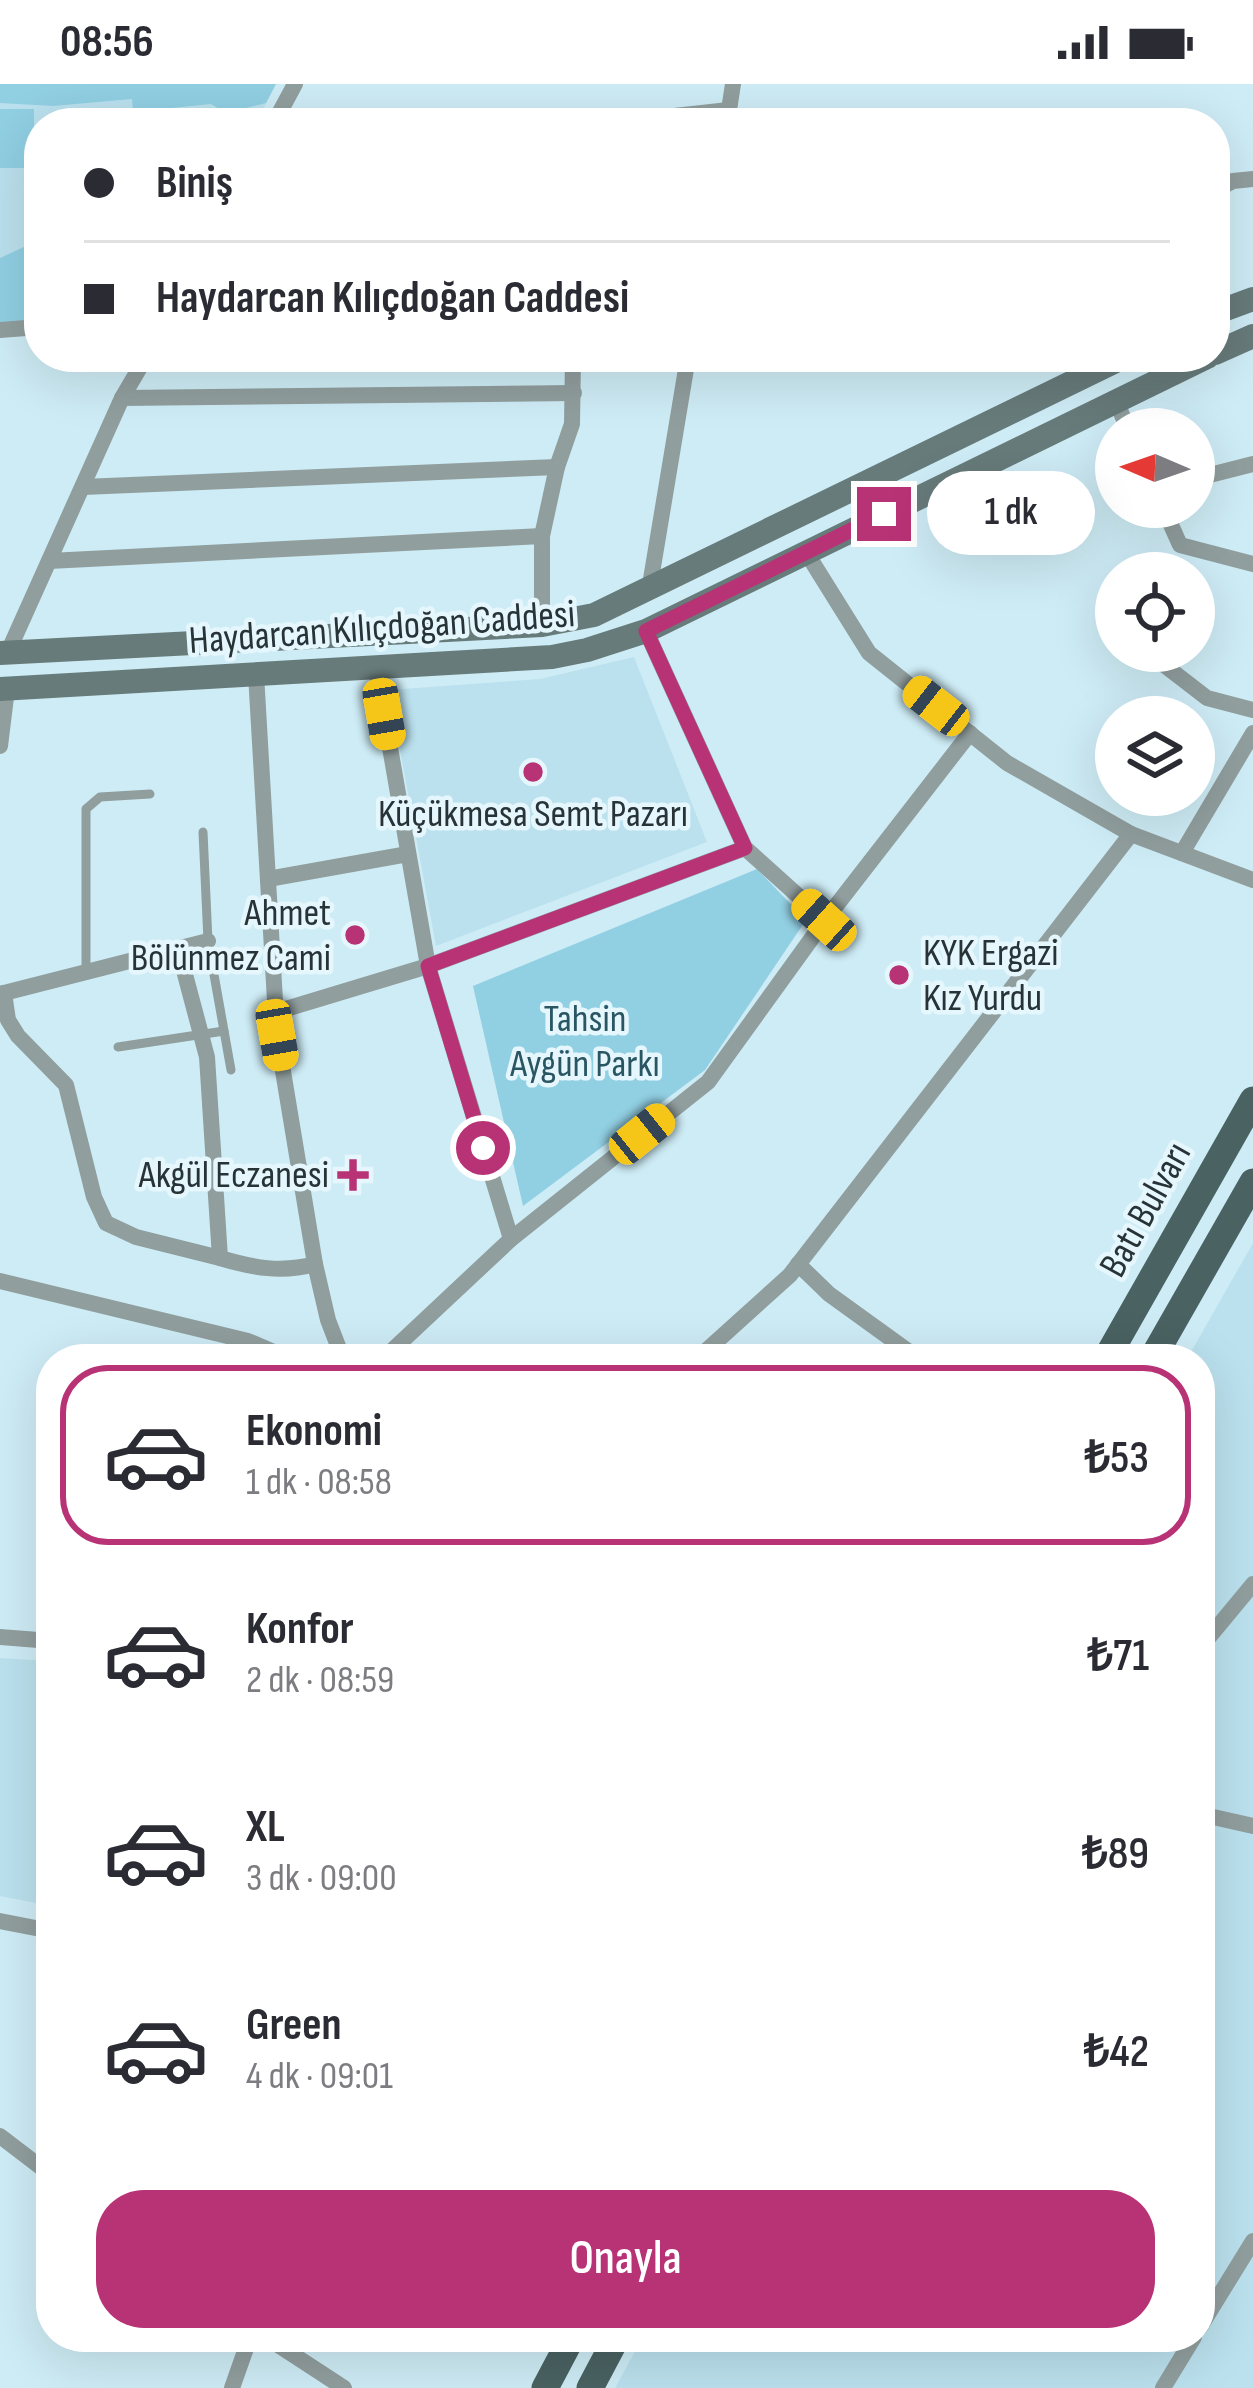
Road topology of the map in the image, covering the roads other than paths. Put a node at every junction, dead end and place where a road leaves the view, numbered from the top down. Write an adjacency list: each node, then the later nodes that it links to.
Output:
1 (137, 372): 7 (street)
2 (573, 372): 6 (street)
3 (686, 372): 19 (street)
4 (1094, 372): 19 (main road, Haydarcan Kılıçdoğan Caddesi)
5 (1176, 372): 8 (main road, Haydarcan Kılıçdoğan Caddesi)
6 (574, 393): 7 (street); 11 (street)
7 (122, 398): 13 (street)
8 (1116, 401): 9 (street); 16 (main road, Haydarcan Kılıçdoğan Caddesi)
9 (1119, 408)
10 (1253, 464): 12 (street)
11 (556, 467): 13 (street); 15 (street)
12 (1215, 474)
13 (83, 487): 17 (street)
14 (1172, 528): 18 (street)
15 (542, 536): 17 (street); 20 (street)
16 (806, 552): 21 (main road, Haydarcan Kılıçdoğan Caddesi); 28 (street)
17 (50, 561): 22 (street)
18 (1253, 564)
19 (649, 591): 20 (main road, Haydarcan Kılıçdoğan Caddesi)
20 (542, 625): 22 (main road, Haydarcan Kılıçdoğan Caddesi)
21 (646, 631): 23 (main road, Haydarcan Kılıçdoğan Caddesi); 34 (street)
22 (4, 652): 26 (main road)
23 (376, 667): 25 (main road, Haydarcan Kılıçdoğan Caddesi); 36 (street)
24 (1173, 672): 27 (street)
25 (256, 674): 26 (main road, Haydarcan Kılıçdoğan Caddesi); 37 (street)
26 (4, 689): 30 (street)
27 (1253, 710)
28 (970, 733): 33 (street); 39 (street)
29 (1253, 733): 35 (street)
30 (0, 746)
31 (150, 794): 43 (lane)
32 (203, 832): 40 (lane)
33 (1131, 834): 35 (street); 55 (street)
34 (745, 848): 39 (street); 42 (street)
35 (1182, 853): 38 (street)
36 (408, 854): 37 (street); 42 (street)
37 (268, 879): 45 (street)
38 (1253, 880)
39 (824, 920): 52 (street)
40 (208, 941): 41 (street); 46 (lane)
41 (178, 948): 43 (street); 47 (street)
42 (428, 966): 45 (street); 52 (street)
43 (86, 970): 44 (street)
44 (2, 993): 53 (street)
45 (276, 1012): 54 (street)
46 (224, 1031): 47 (lane); 49 (lane)
47 (202, 1034): 48 (lane); 53 (street)
48 (118, 1047)
49 (231, 1070)
50 (1253, 1100): 64 (main road, Batı Bulvarı)
51 (1253, 1181): 65 (main road, Batı Bulvarı)
52 (511, 1239): 61 (street)
53 (220, 1258): 54 (street)
54 (315, 1264): 60 (street)
55 (798, 1264): 62 (street); 63 (street)
56 (0, 1281): 57 (street)
57 (248, 1341): 58 (street); 59 (street)
58 (249, 1344)
59 (255, 1344)
60 (337, 1344)
61 (399, 1344)
62 (714, 1344)
63 (898, 1344)
64 (1115, 1344)
65 (1161, 1344)
66 (1253, 1584): 67 (street)
67 (1215, 1630)
68 (0, 1637): 69 (street)
69 (36, 1640)
70 (1215, 1817): 71 (street)
71 (1253, 1826)
72 (0, 1921): 73 (street)
73 (36, 1928)
74 (0, 2136): 75 (street)
75 (36, 2164)
76 (1253, 2241): 77 (street)
77 (1215, 2303)
78 (245, 2352): 83 (street)
79 (289, 2352): 84 (street)
80 (564, 2352): 85 (main road)
81 (609, 2352): 86 (main road)
82 (1185, 2352): 87 (street)
83 (232, 2388)
84 (344, 2388)
85 (544, 2388)
86 (590, 2388)
87 (1163, 2388)

